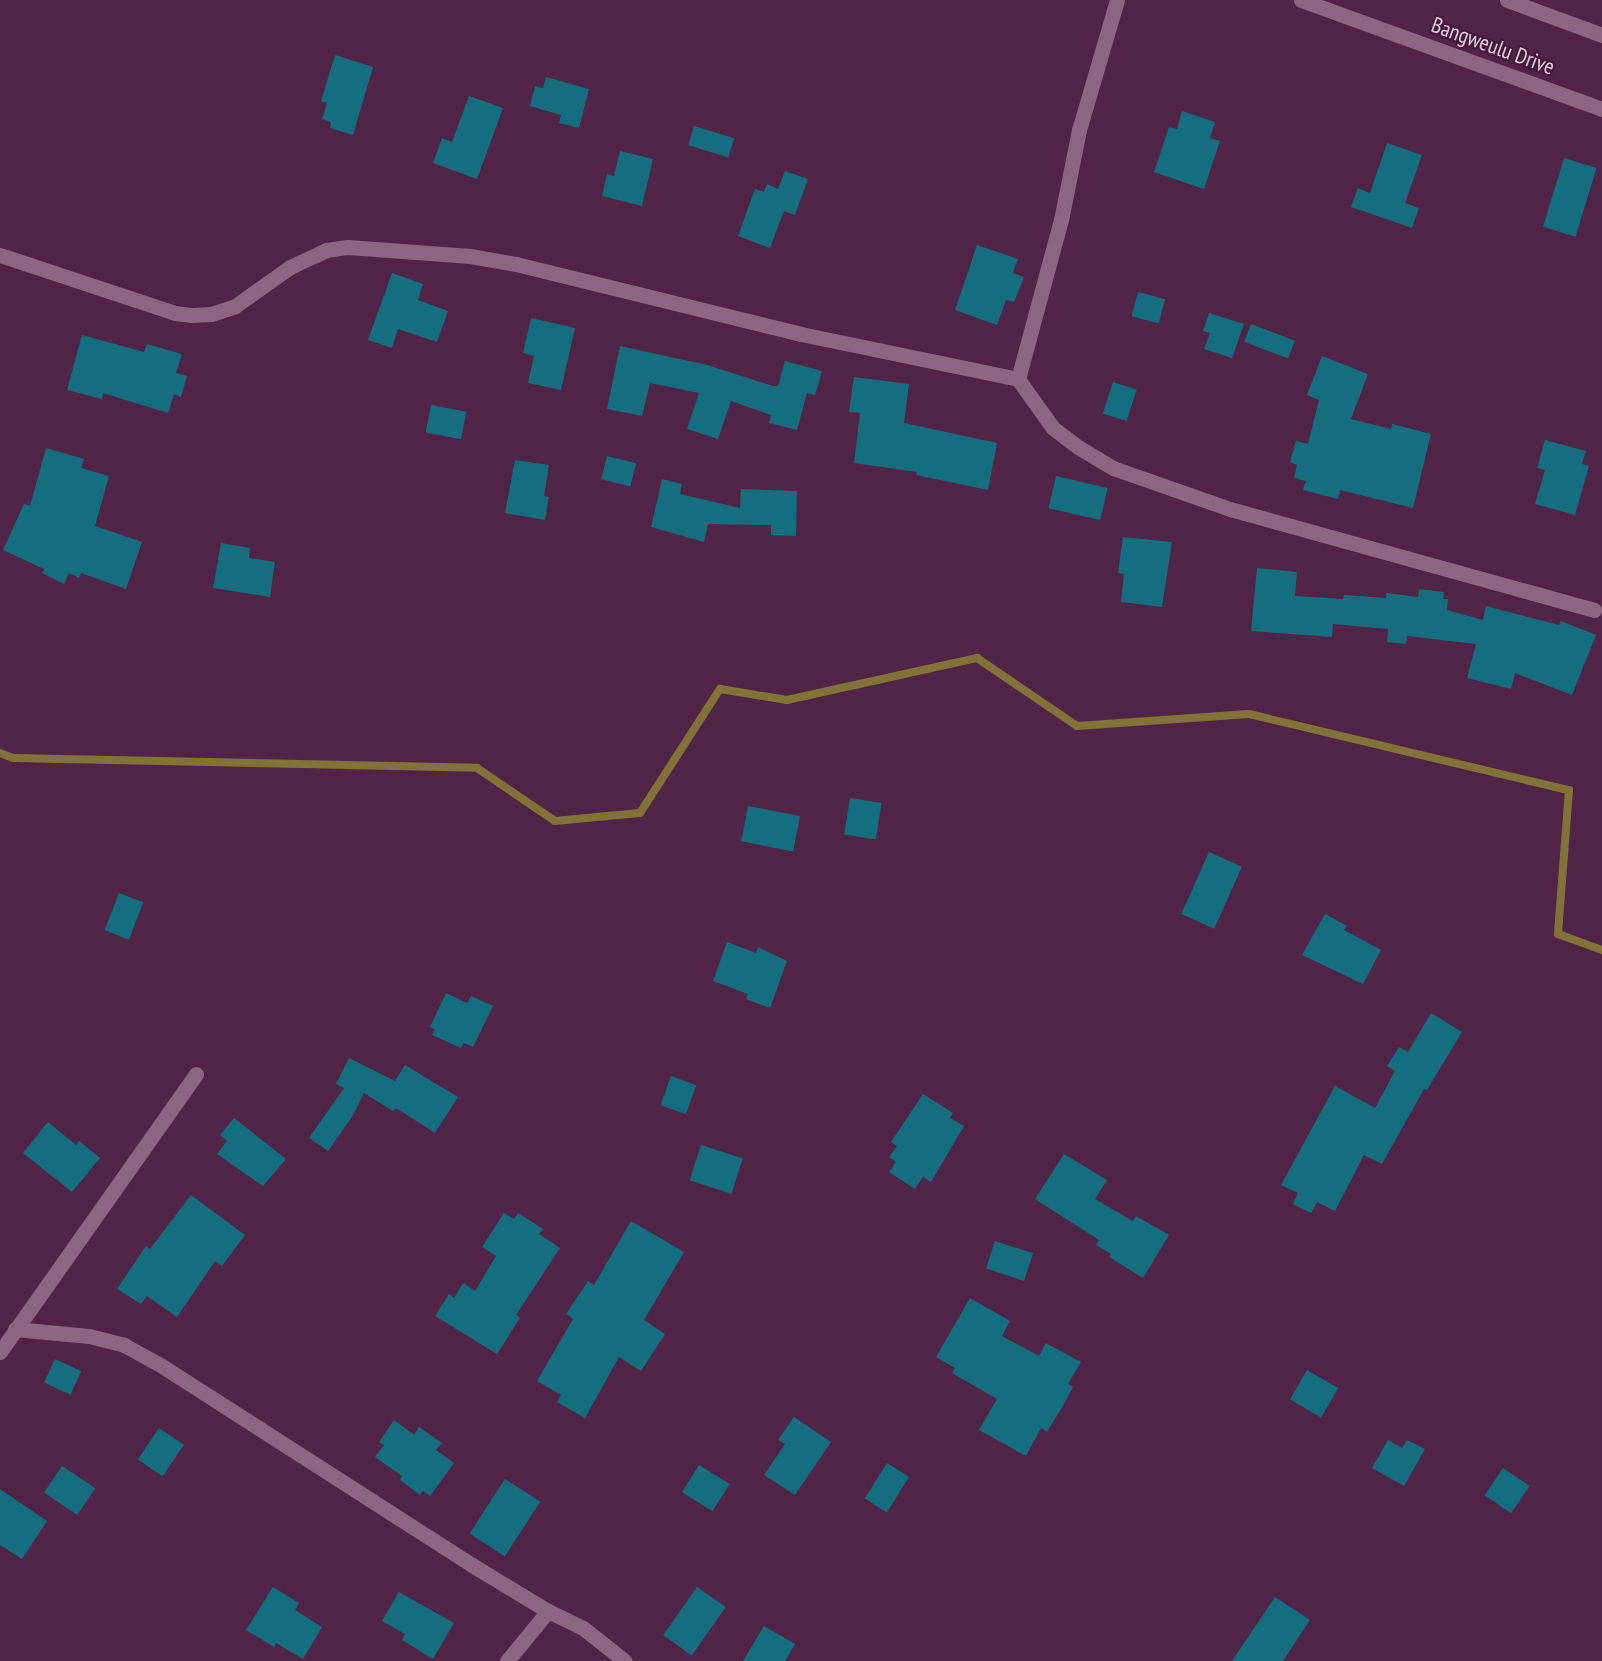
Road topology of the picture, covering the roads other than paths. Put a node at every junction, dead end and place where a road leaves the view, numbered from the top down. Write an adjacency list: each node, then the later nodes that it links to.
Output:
1 (1117, 0): 8 (street)
2 (1302, 0): 4 (street, Bangweulu Drive)
3 (1507, 0): 5 (street)
4 (1318, 3): 6 (street, Bangweulu Drive)
5 (1602, 35)
6 (1602, 109)
7 (0, 255): 8 (street)
8 (1018, 379): 9 (street)
9 (1594, 610)
10 (196, 1074): 11 (street)
11 (15, 1329): 12 (street); 13 (street)
12 (0, 1352)
13 (548, 1611): 14 (street); 15 (street)
14 (507, 1661)
15 (625, 1661)

